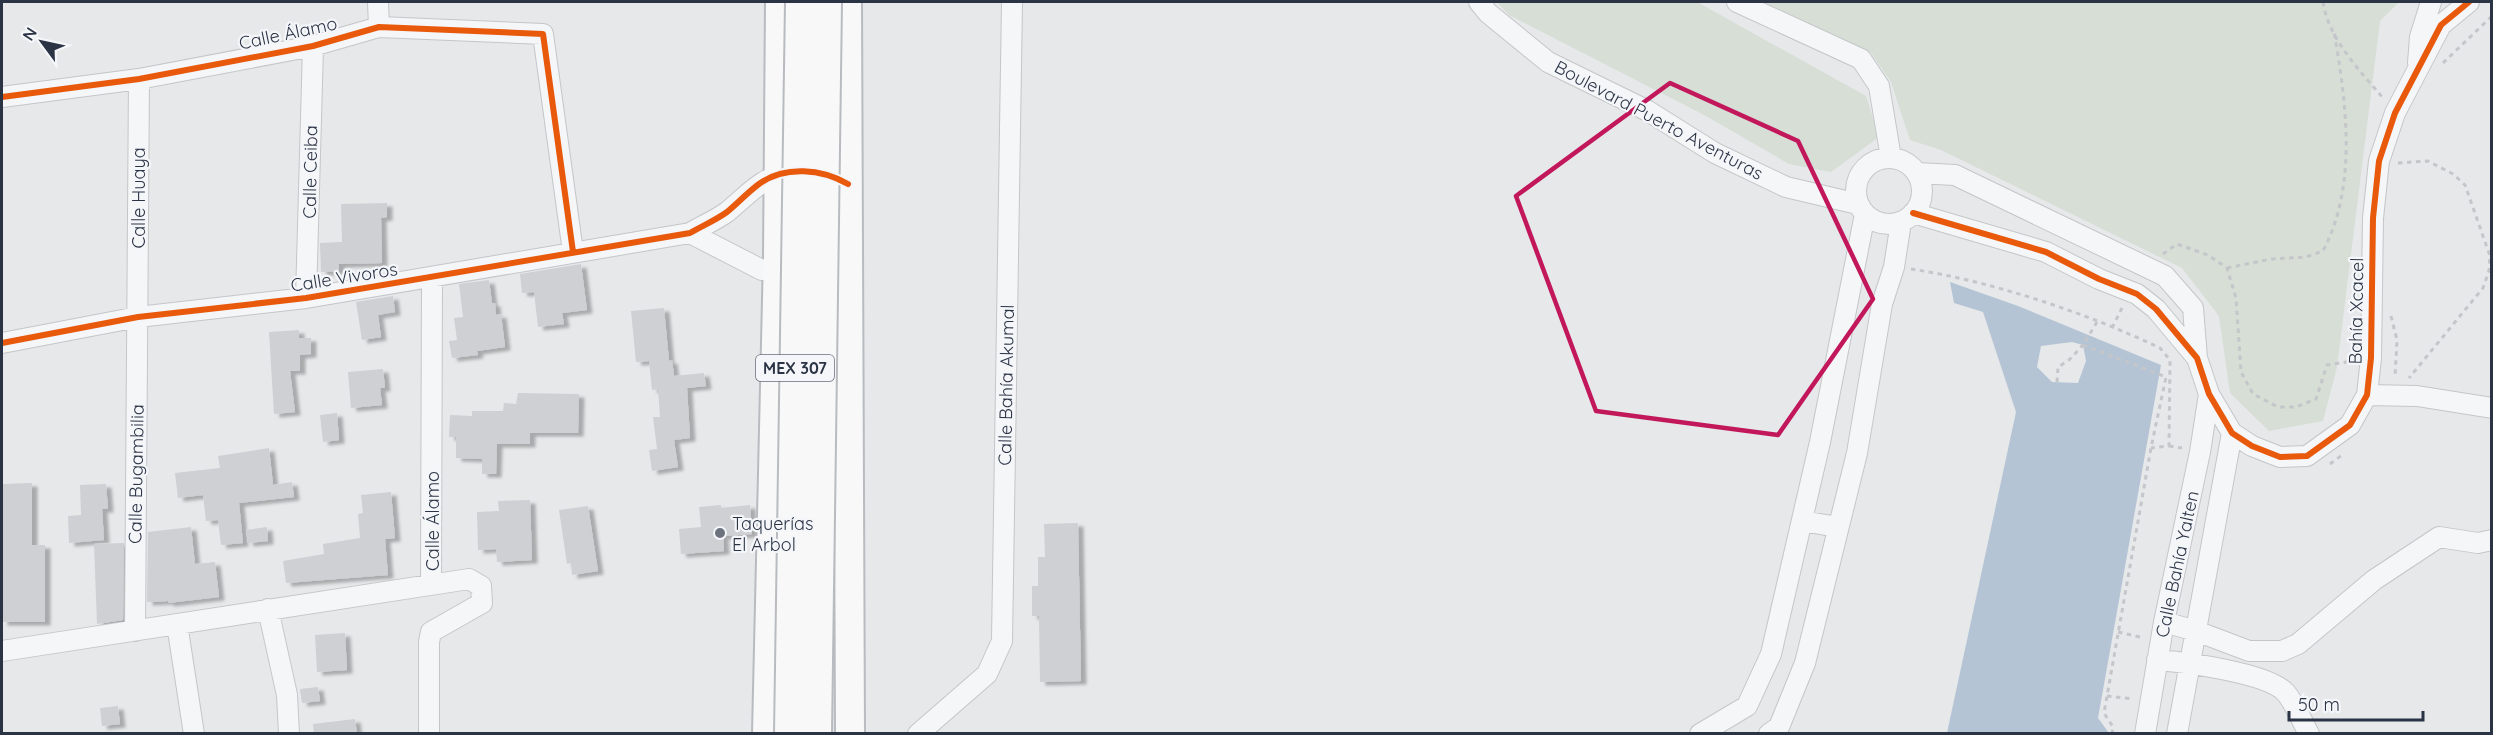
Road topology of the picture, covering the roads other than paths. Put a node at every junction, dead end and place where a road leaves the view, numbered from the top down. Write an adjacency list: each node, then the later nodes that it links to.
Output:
1 (378, 2): 11 (street)
2 (780, 2): 18 (highway)
3 (800, 2): 51 (highway, MEX 307, bridge)
4 (827, 2): 52 (highway, MEX 307, bridge)
5 (847, 2): 19 (highway)
6 (1012, 2): 54 (street, Calle Bahía Akumal)
7 (1479, 2): 20 (street, Boulevard Puerto Aventuras)
8 (1737, 2): 16 (street)
9 (2431, 2): 13 (street)
10 (2469, 2): 13 (street, Bahía Xcacel)
11 (379, 27): 12 (street, Calle Álamo); 24 (street, Calle Álamo)
12 (313, 46): 14 (street, Calle Álamo); 27 (street, Calle Ceiba)
13 (2427, 70): 32 (street, Bahía Xcacel)
14 (139, 79): 15 (street, Calle Álamo); 28 (street, Calle Huaya)
15 (2, 97)
16 (1891, 158): 17 (street); 20 (street)
17 (1917, 173): 21 (street); 30 (street)
18 (778, 174): 19 (street); 22 (street); 25 (highway)
19 (848, 184): 23 (highway)
20 (1862, 209): 21 (street); 35 (street)
21 (1907, 218): 30 (street); 36 (street)
22 (690, 233): 24 (street, Calle Vivoros); 25 (street)
23 (847, 250): 25 (street); 53 (highway)
24 (573, 252): 26 (street, Calle Vivoros)
25 (777, 270): 50 (highway)
26 (432, 279): 27 (street, Calle Vivoros); 38 (street, Calle Álamo)
27 (306, 298): 28 (street, Calle Vivoros)
28 (138, 316): 29 (street, Calle Vivoros); 41 (street, Calle Bugambilia)
29 (2, 343)
30 (2197, 358): 31 (street, Bahía Xcacel)
31 (2209, 394): 34 (street, Bahía Xcacel); 42 (street, Calle Bahía Yalten)
32 (2367, 395): 33 (street); 34 (street, Bahía Xcacel)
33 (2492, 408)
34 (2232, 433): 43 (street, Calle Bahía Yalten)
35 (1802, 521): 36 (street); 55 (street)
36 (1838, 527): 56 (street)
37 (2492, 540): 43 (street)
38 (431, 583): 39 (street); 49 (street)
39 (268, 609): 40 (street); 48 (street)
40 (177, 624): 41 (street); 47 (street)
41 (135, 631): 44 (street)
42 (2162, 631): 43 (street); 45 (street, Calle Bahía Yalten)
43 (2196, 631): 46 (street, Calle Bahía Yalten)
44 (2, 651)
45 (2157, 660): 46 (street); 57 (street, Calle Bahía Yalten)
46 (2191, 663): 58 (street, Calle Bahía Yalten); 59 (street)
47 (194, 734)
48 (289, 734)
49 (429, 734)
50 (767, 734)
51 (789, 734)
52 (817, 734)
53 (850, 734)
54 (918, 734)
55 (1700, 734)
56 (1769, 734)
57 (2145, 734)
58 (2177, 734)
59 (2309, 734)

